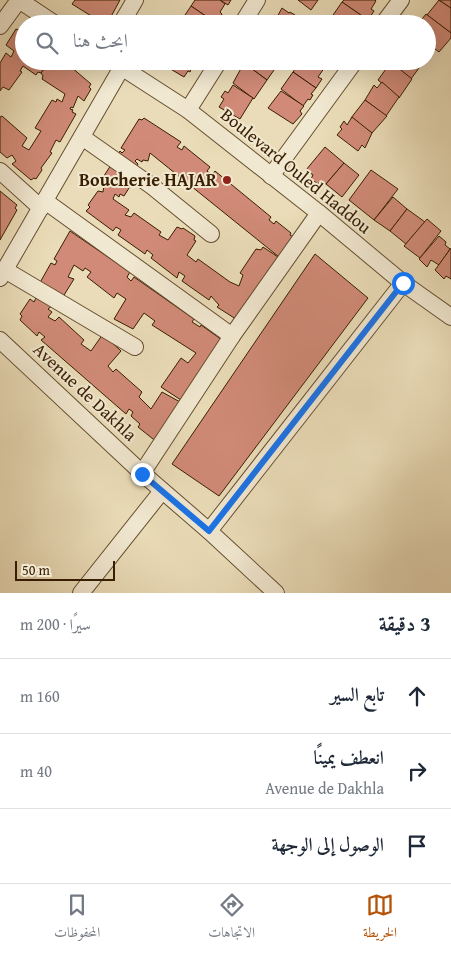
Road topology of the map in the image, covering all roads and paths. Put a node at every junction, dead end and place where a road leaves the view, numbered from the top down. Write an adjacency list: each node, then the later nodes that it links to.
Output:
1 (19, 0): 5 (street); 9 (street)
2 (135, 0): 6 (street)
3 (257, 0): 7 (street)
4 (401, 0): 8 (street)
5 (42, 15)
6 (127, 15)
7 (248, 15)
8 (390, 15)
9 (0, 26)
10 (114, 70): 15 (street)
11 (126, 70): 14 (street, Boulevard Ouled Haddou)
12 (213, 70): 14 (street)
13 (348, 70): 17 (street)
14 (188, 110): 17 (street, Boulevard Ouled Haddou)
15 (82, 137): 18 (street); 20 (street)
16 (0, 171): 18 (street)
17 (271, 176): 19 (street, Boulevard Ouled Haddou)
18 (43, 205): 21 (street); 24 (street)
19 (319, 213): 22 (street, Boulevard Ouled Haddou); 24 (street)
20 (211, 234)
21 (2, 274): 26 (street)
22 (403, 283): 23 (street, Boulevard Ouled Haddou); 29 (street)
23 (451, 317)
24 (232, 336): 27 (street)
25 (0, 340): 27 (street, Avenue de Dakhla)
26 (134, 347)
27 (142, 474): 28 (street, Avenue de Dakhla)
28 (162, 491): 29 (street, Avenue de Dakhla); 30 (street)
29 (209, 531): 31 (street, Avenue de Dakhla)
30 (81, 593)
31 (276, 593)

